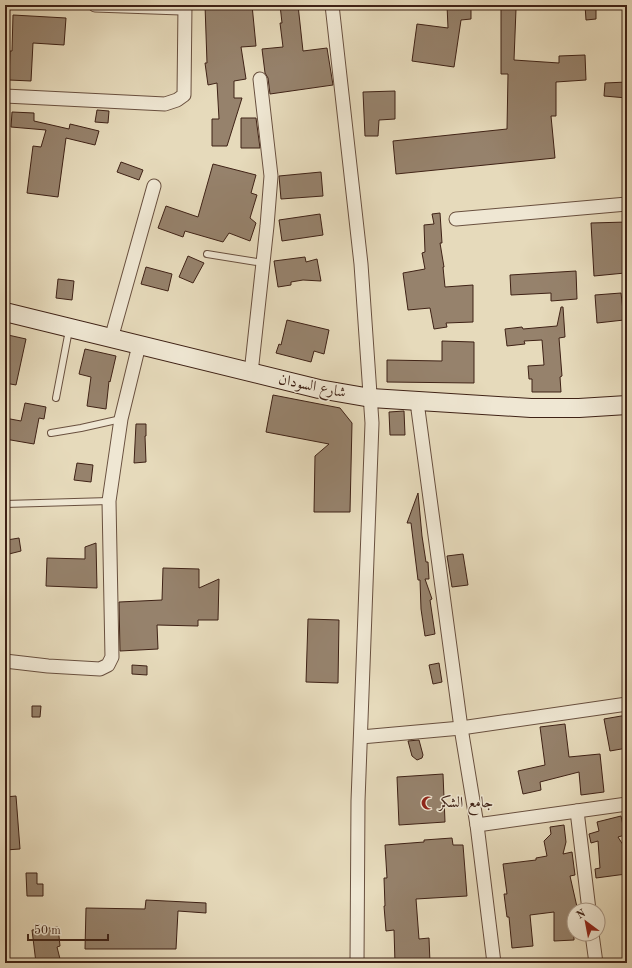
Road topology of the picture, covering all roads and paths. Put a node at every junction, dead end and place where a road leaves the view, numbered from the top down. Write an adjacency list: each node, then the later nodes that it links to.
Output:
1 (94, 5): 2 (street)
2 (185, 5): 5 (street)
3 (332, 5): 17 (street)
4 (260, 79): 10 (street)
5 (5, 96)
6 (154, 186): 13 (street)
7 (627, 204): 8 (street)
8 (456, 218)
9 (207, 254): 10 (lane)
10 (263, 262): 15 (street)
11 (5, 312): 12 (main road, شارع السودان)
12 (70, 329): 13 (main road, شارع السودان); 16 (lane)
13 (112, 339): 14 (main road, شارع السودان)
14 (139, 345): 15 (main road, شارع السودان); 20 (street)
15 (250, 373): 17 (main road, شارع السودان)
16 (56, 398)
17 (371, 398): 18 (main road, شارع السودان); 27 (street)
18 (418, 402): 19 (main road, شارع السودان); 26 (street)
19 (627, 405)
20 (121, 419): 21 (lane); 22 (street)
21 (51, 433)
22 (109, 501): 23 (lane); 24 (street)
23 (5, 504)
24 (5, 661)
25 (627, 704): 26 (street)
26 (461, 728): 27 (street); 30 (street)
27 (361, 737): 33 (street)
28 (627, 804): 29 (street)
29 (577, 811): 30 (street); 31 (street)
30 (477, 825): 34 (street)
31 (588, 902)
32 (593, 942): 35 (street)
33 (357, 963)
34 (494, 963)
35 (596, 963)

